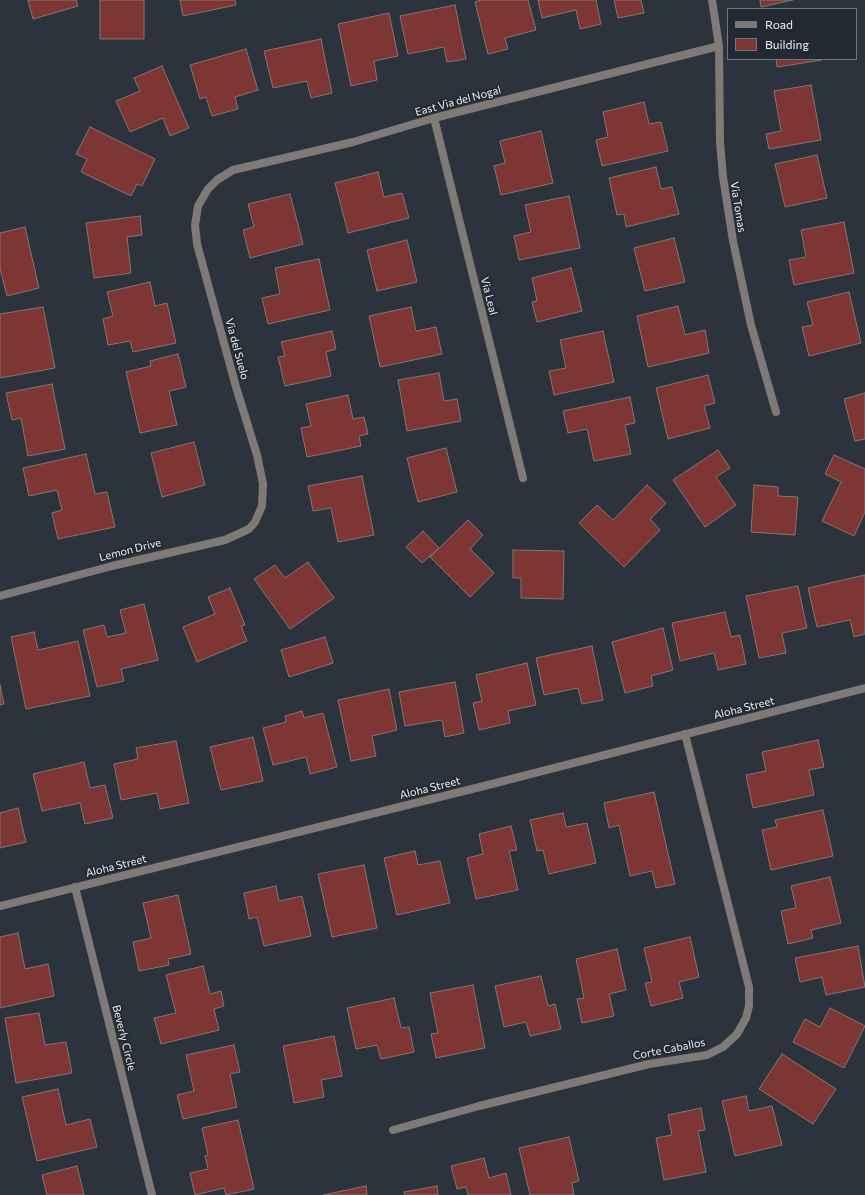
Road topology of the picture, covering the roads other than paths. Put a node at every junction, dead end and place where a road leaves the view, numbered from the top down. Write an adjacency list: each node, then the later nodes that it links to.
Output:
1 (712, 0): 2 (street, Via Tomas)
2 (719, 46): 3 (street, East Via del Nogal); 5 (street, Via Tomas)
3 (434, 118): 4 (street, East Via del Nogal); 6 (street, Via Leal)
4 (208, 189): 7 (street, Via del Suelo)
5 (776, 412)
6 (523, 478)
7 (258, 516): 8 (street, Lemon Drive)
8 (0, 595)
9 (865, 688): 10 (street, Aloha Street)
10 (685, 734): 11 (street, Aloha Street); 13 (street, Corte Caballos)
11 (75, 887): 12 (street, Aloha Street); 14 (street, Beverly Circle)
12 (0, 906)
13 (393, 1130)
14 (152, 1195)

